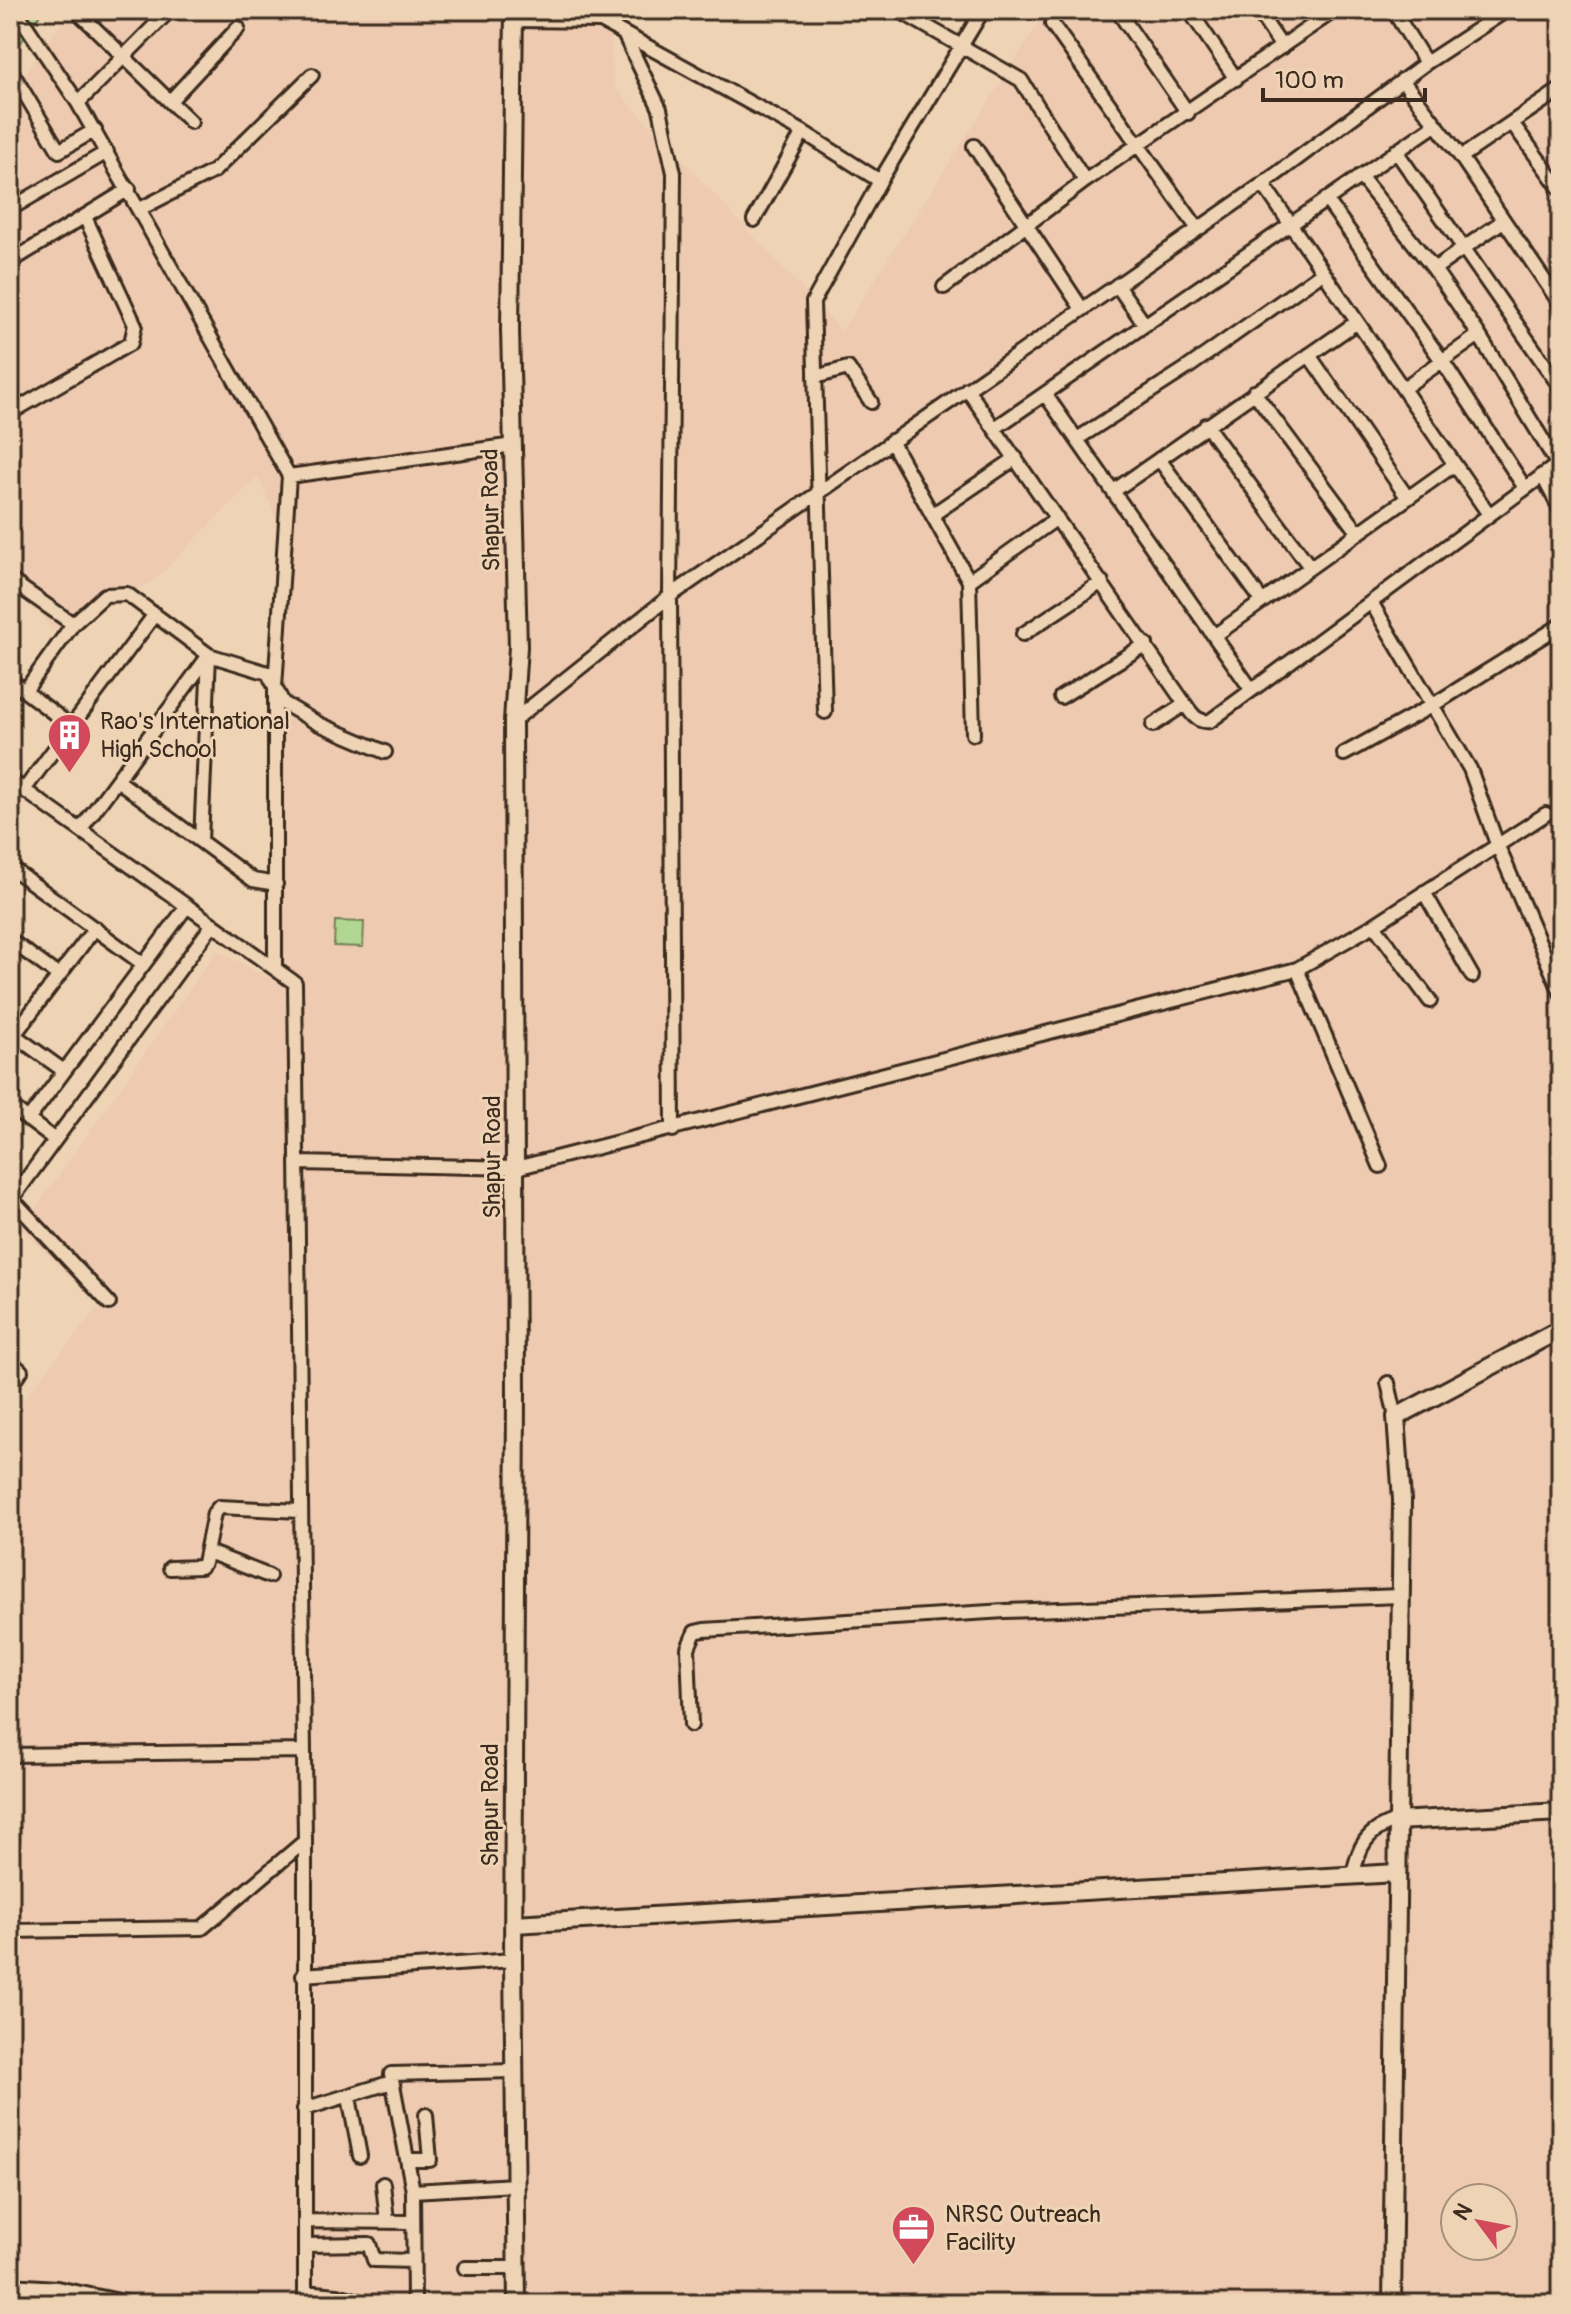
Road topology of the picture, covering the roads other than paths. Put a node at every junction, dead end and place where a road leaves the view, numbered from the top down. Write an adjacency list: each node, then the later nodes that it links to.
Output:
1 (87, 10): 18 (street)
2 (170, 10): 18 (street)
3 (898, 10): 16 (street)
4 (983, 10): 16 (street)
5 (1117, 10): 27 (street)
6 (1189, 10): 22 (street)
7 (1257, 10): 17 (street)
8 (1334, 10): 17 (street)
9 (1393, 10): 19 (street)
10 (1507, 10): 19 (street)
11 (514, 15): 15 (street); 78 (street, Shapur Road)
12 (21, 18): 26 (street)
13 (1052, 24): 34 (street)
14 (238, 28): 25 (street)
15 (625, 36): 32 (street); 98 (street)
16 (962, 47): 39 (street); 40 (street)
17 (1282, 47): 22 (street)
18 (125, 57): 25 (street); 26 (street)
19 (1426, 63): 23 (street)
20 (10, 69): 31 (street)
21 (312, 75): 46 (street)
22 (1236, 79): 27 (street)
23 (1402, 80): 30 (street); 41 (street)
24 (1561, 89): 29 (street)
25 (170, 101): 28 (street)
26 (78, 103): 31 (street)
27 (1188, 113): 34 (street)
28 (191, 122)
29 (1512, 123): 37 (street); 43 (street)
30 (1435, 125): 35 (street); 37 (street)
31 (95, 130): 36 (street)
32 (803, 132): 39 (street); 48 (street)
33 (974, 146): 50 (street)
34 (1137, 146): 40 (street); 52 (street)
35 (1396, 151): 38 (street); 53 (street)
36 (107, 152): 42 (street); 45 (street)
37 (1461, 157): 49 (street)
38 (1360, 176): 44 (street); 55 (street)
39 (880, 181): 66 (street)
40 (1085, 181): 50 (street)
41 (1263, 184): 51 (street); 52 (street)
42 (129, 189): 46 (street); 47 (street)
43 (1561, 190)
44 (1326, 199): 51 (street); 65 (street)
45 (12, 202)
46 (140, 209): 84 (street)
47 (85, 217): 54 (street); 73 (street)
48 (754, 220)
49 (1503, 221): 53 (street); 59 (street)
50 (1027, 224): 58 (street); 60 (street)
51 (1291, 224): 56 (street); 62 (street)
52 (1198, 229): 57 (street)
53 (1464, 249): 55 (street); 68 (street)
54 (10, 262)
55 (1434, 269): 63 (street)
56 (1323, 272): 61 (street); 76 (street)
57 (1117, 285): 60 (street); 62 (street)
58 (944, 287)
59 (1561, 305)
60 (1082, 309): 69 (street)
61 (1357, 322): 64 (street); 67 (street)
62 (1145, 325): 71 (street)
63 (1479, 335): 65 (street); 81 (street)
64 (1309, 355): 70 (street); 88 (street)
65 (1443, 362): 67 (street); 85 (street)
66 (815, 377): 72 (street); 87 (street)
67 (1405, 387): 82 (street)
68 (1561, 388)
69 (967, 389): 75 (street); 77 (street)
70 (1254, 392): 74 (street); 93 (street)
71 (1045, 394): 75 (street); 76 (street)
72 (871, 402)
73 (10, 413)
74 (1206, 425): 80 (street); 94 (street)
75 (995, 428): 79 (street)
76 (1077, 439): 86 (street)
77 (891, 441): 87 (street); 91 (street)
78 (514, 445): 84 (street); 116 (street, Shapur Road)
79 (1016, 458): 91 (street); 92 (street)
80 (1159, 459): 86 (street); 99 (street)
81 (1559, 464): 83 (street)
82 (1454, 465): 88 (street); 90 (street)
83 (1542, 475): 85 (street); 89 (street)
84 (289, 476): 109 (street)
85 (1525, 488): 90 (street)
86 (1115, 490): 105 (street)
87 (818, 491): 98 (street); 115 (street)
88 (1407, 497): 93 (street)
89 (1561, 511)
90 (1488, 513): 100 (street)
91 (932, 515): 96 (street)
92 (1057, 518): 96 (street); 97 (street)
93 (1358, 532): 94 (street)
94 (1310, 567): 99 (street)
95 (10, 580): 102 (street)
96 (969, 581): 119 (street)
97 (1102, 582): 104 (street); 106 (street)
98 (670, 596): 116 (street); 150 (street)
99 (1262, 601): 105 (street)
100 (1371, 602): 110 (street); 114 (street)
101 (155, 614): 102 (street); 107 (street); 118 (street)
102 (73, 624): 111 (street)
103 (1561, 625): 114 (street)
104 (1023, 634)
105 (1214, 636): 110 (street)
106 (1146, 644): 112 (street); 113 (street)
107 (209, 655): 109 (street); 123 (street); 127 (street)
108 (10, 680): 111 (street)
109 (275, 687): 120 (street); 130 (street)
110 (1251, 689): 113 (street)
111 (25, 691): 118 (street)
112 (1061, 697)
113 (1185, 704): 117 (street)
114 (1433, 705): 121 (street); 128 (street)
115 (825, 712)
116 (513, 721): 154 (street, Shapur Road)
117 (1153, 725)
118 (71, 726): 124 (street)
119 (973, 734)
120 (385, 752)
121 (1344, 754)
122 (10, 780): 124 (street)
123 (117, 780): 126 (street); 127 (street)
124 (24, 790): 126 (street)
125 (1546, 814): 128 (street)
126 (80, 830): 132 (street)
127 (201, 841): 130 (street)
128 (1497, 844): 131 (street); 138 (street)
129 (10, 867): 135 (street)
130 (276, 884): 140 (street)
131 (1424, 892): 134 (street); 143 (street)
132 (187, 906): 133 (street); 139 (street)
133 (213, 924): 140 (street); 151 (street)
134 (1374, 925): 141 (street); 145 (street)
135 (95, 928): 139 (street); 142 (street)
136 (10, 940): 142 (street)
137 (1561, 956): 138 (street)
138 (1547, 963): 144 (street)
139 (143, 964): 147 (street)
140 (275, 969): 152 (street)
141 (1297, 969): 150 (street); 153 (street)
142 (59, 976): 146 (street)
143 (1472, 976)
144 (1561, 993)
145 (1430, 1001)
146 (12, 1034): 147 (street)
147 (64, 1071): 149 (street)
148 (10, 1106): 149 (street)
149 (28, 1120): 151 (street)
150 (673, 1130): 154 (street)
151 (55, 1140): 155 (street)
152 (299, 1163): 154 (street); 162 (street)
153 (1380, 1166)
154 (516, 1168): 175 (street, Shapur Road)
155 (15, 1185): 156 (street)
156 (109, 1303)
157 (1561, 1329): 161 (street)
158 (10, 1361): 160 (street)
159 (1388, 1383): 161 (street)
160 (10, 1386)
161 (1396, 1417): 166 (street)
162 (300, 1511): 163 (street); 168 (street)
163 (208, 1552): 164 (street); 165 (street)
164 (170, 1568)
165 (269, 1576)
166 (1400, 1596): 167 (street); 171 (street)
167 (691, 1725)
168 (301, 1751): 169 (street); 172 (street)
169 (10, 1755)
170 (1561, 1812): 171 (street)
171 (1396, 1821): 173 (street); 174 (street)
172 (305, 1841): 176 (street); 178 (street)
173 (1397, 1873): 174 (street); 202 (street)
174 (1353, 1876): 175 (street)
175 (514, 1924): 177 (street, Shapur Road)
176 (10, 1931)
177 (513, 1960): 178 (street); 179 (street, Shapur Road)
178 (303, 1975): 182 (street)
179 (513, 2071): 180 (street); 187 (street, Shapur Road)
180 (392, 2082): 181 (street); 185 (street)
181 (349, 2097): 182 (street); 184 (street)
182 (304, 2109): 189 (street)
183 (426, 2115): 185 (street)
184 (360, 2156)
185 (409, 2160): 188 (street)
186 (383, 2184): 190 (street)
187 (515, 2185): 188 (street); 195 (street, Shapur Road)
188 (413, 2191): 191 (street)
189 (305, 2221): 190 (street); 192 (street)
190 (387, 2221): 191 (street)
191 (412, 2222): 193 (street)
192 (305, 2245): 193 (street); 197 (street)
193 (413, 2261): 200 (street)
194 (465, 2268): 195 (street)
195 (516, 2268): 201 (street, Shapur Road)
196 (10, 2285): 198 (street)
197 (305, 2298): 199 (street)
198 (134, 2304)
199 (369, 2304)
200 (414, 2304)
201 (517, 2304)
202 (1392, 2304)

